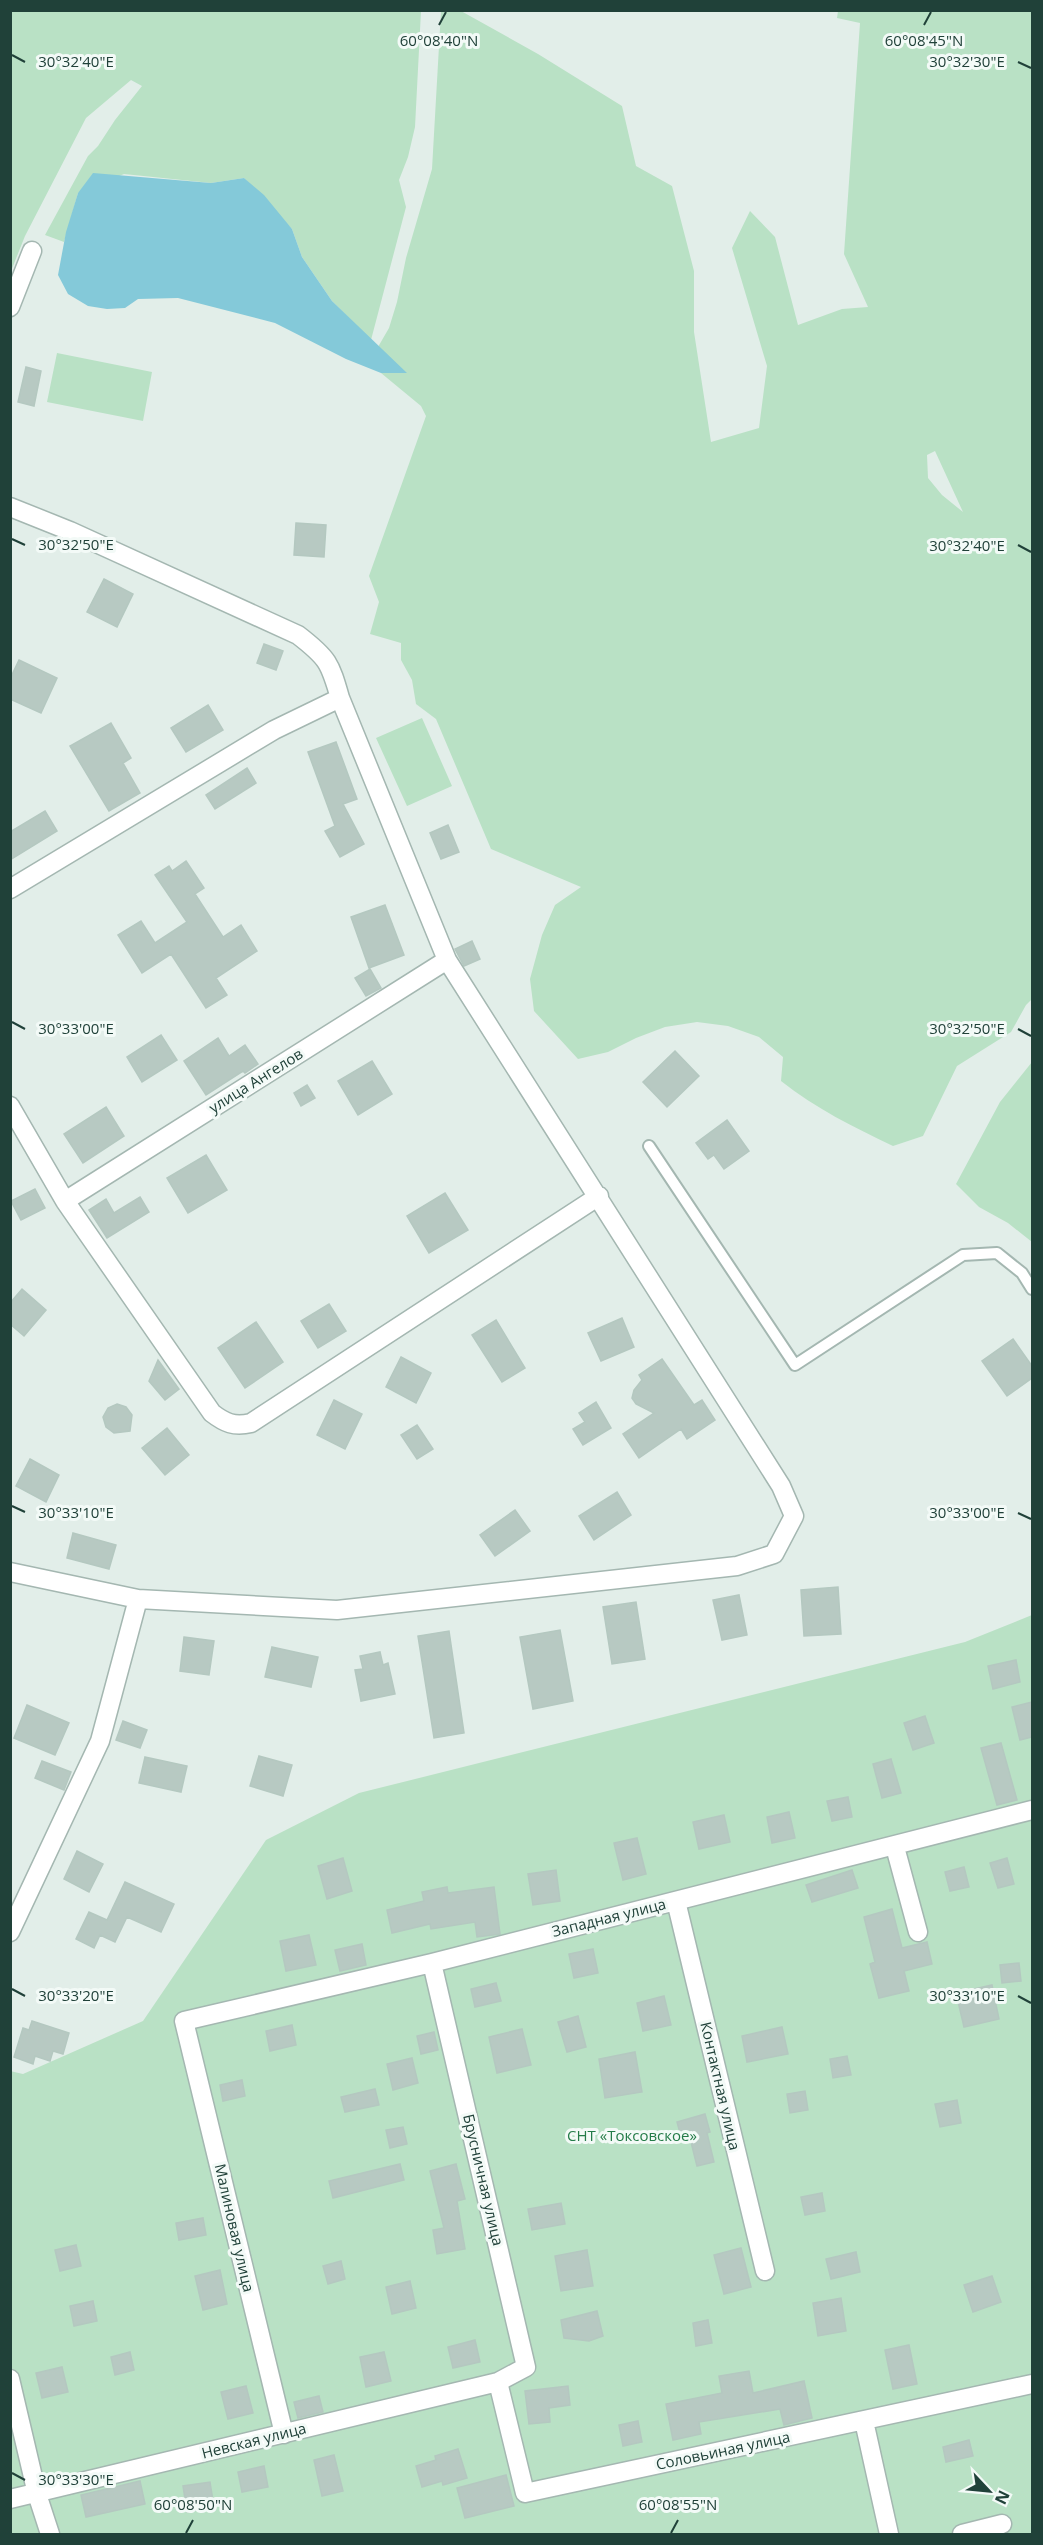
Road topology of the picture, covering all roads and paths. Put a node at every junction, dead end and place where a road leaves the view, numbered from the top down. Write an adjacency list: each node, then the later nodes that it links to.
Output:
1 (32, 251): 2 (street)
2 (10, 307)
3 (10, 507): 4 (street)
4 (340, 698): 5 (street); 6 (street)
5 (10, 889)
6 (447, 960): 9 (street); 10 (street, улица Ангелов)
7 (10, 1106): 10 (street)
8 (649, 1146): 11 (lane)
9 (599, 1196): 10 (street); 13 (street)
10 (65, 1201)
11 (1032, 1289)
12 (10, 1572): 13 (street)
13 (138, 1599): 17 (street)
14 (1032, 1810): 15 (street, Западная улица)
15 (895, 1847): 16 (street, Западная улица); 18 (street)
16 (676, 1901): 19 (street, Западная улица); 21 (street, Контактная улица)
17 (10, 1932)
18 (918, 1932)
19 (432, 1963): 20 (street, Западная улица); 23 (street, Брусничная улица)
20 (184, 2021): 26 (street, Малиновая улица)
21 (765, 2271)
22 (10, 2379): 27 (street)
23 (498, 2382): 25 (street, Соловьиная улица); 26 (street, Невская улица)
24 (1032, 2384): 25 (street, Соловьиная улица)
25 (864, 2421): 31 (street)
26 (284, 2434): 27 (street, Невская улица)
27 (37, 2493): 28 (street, Невская улица); 30 (street)
28 (10, 2499)
29 (1002, 2524): 32 (street)
30 (50, 2535)
31 (889, 2535)
32 (962, 2535)

